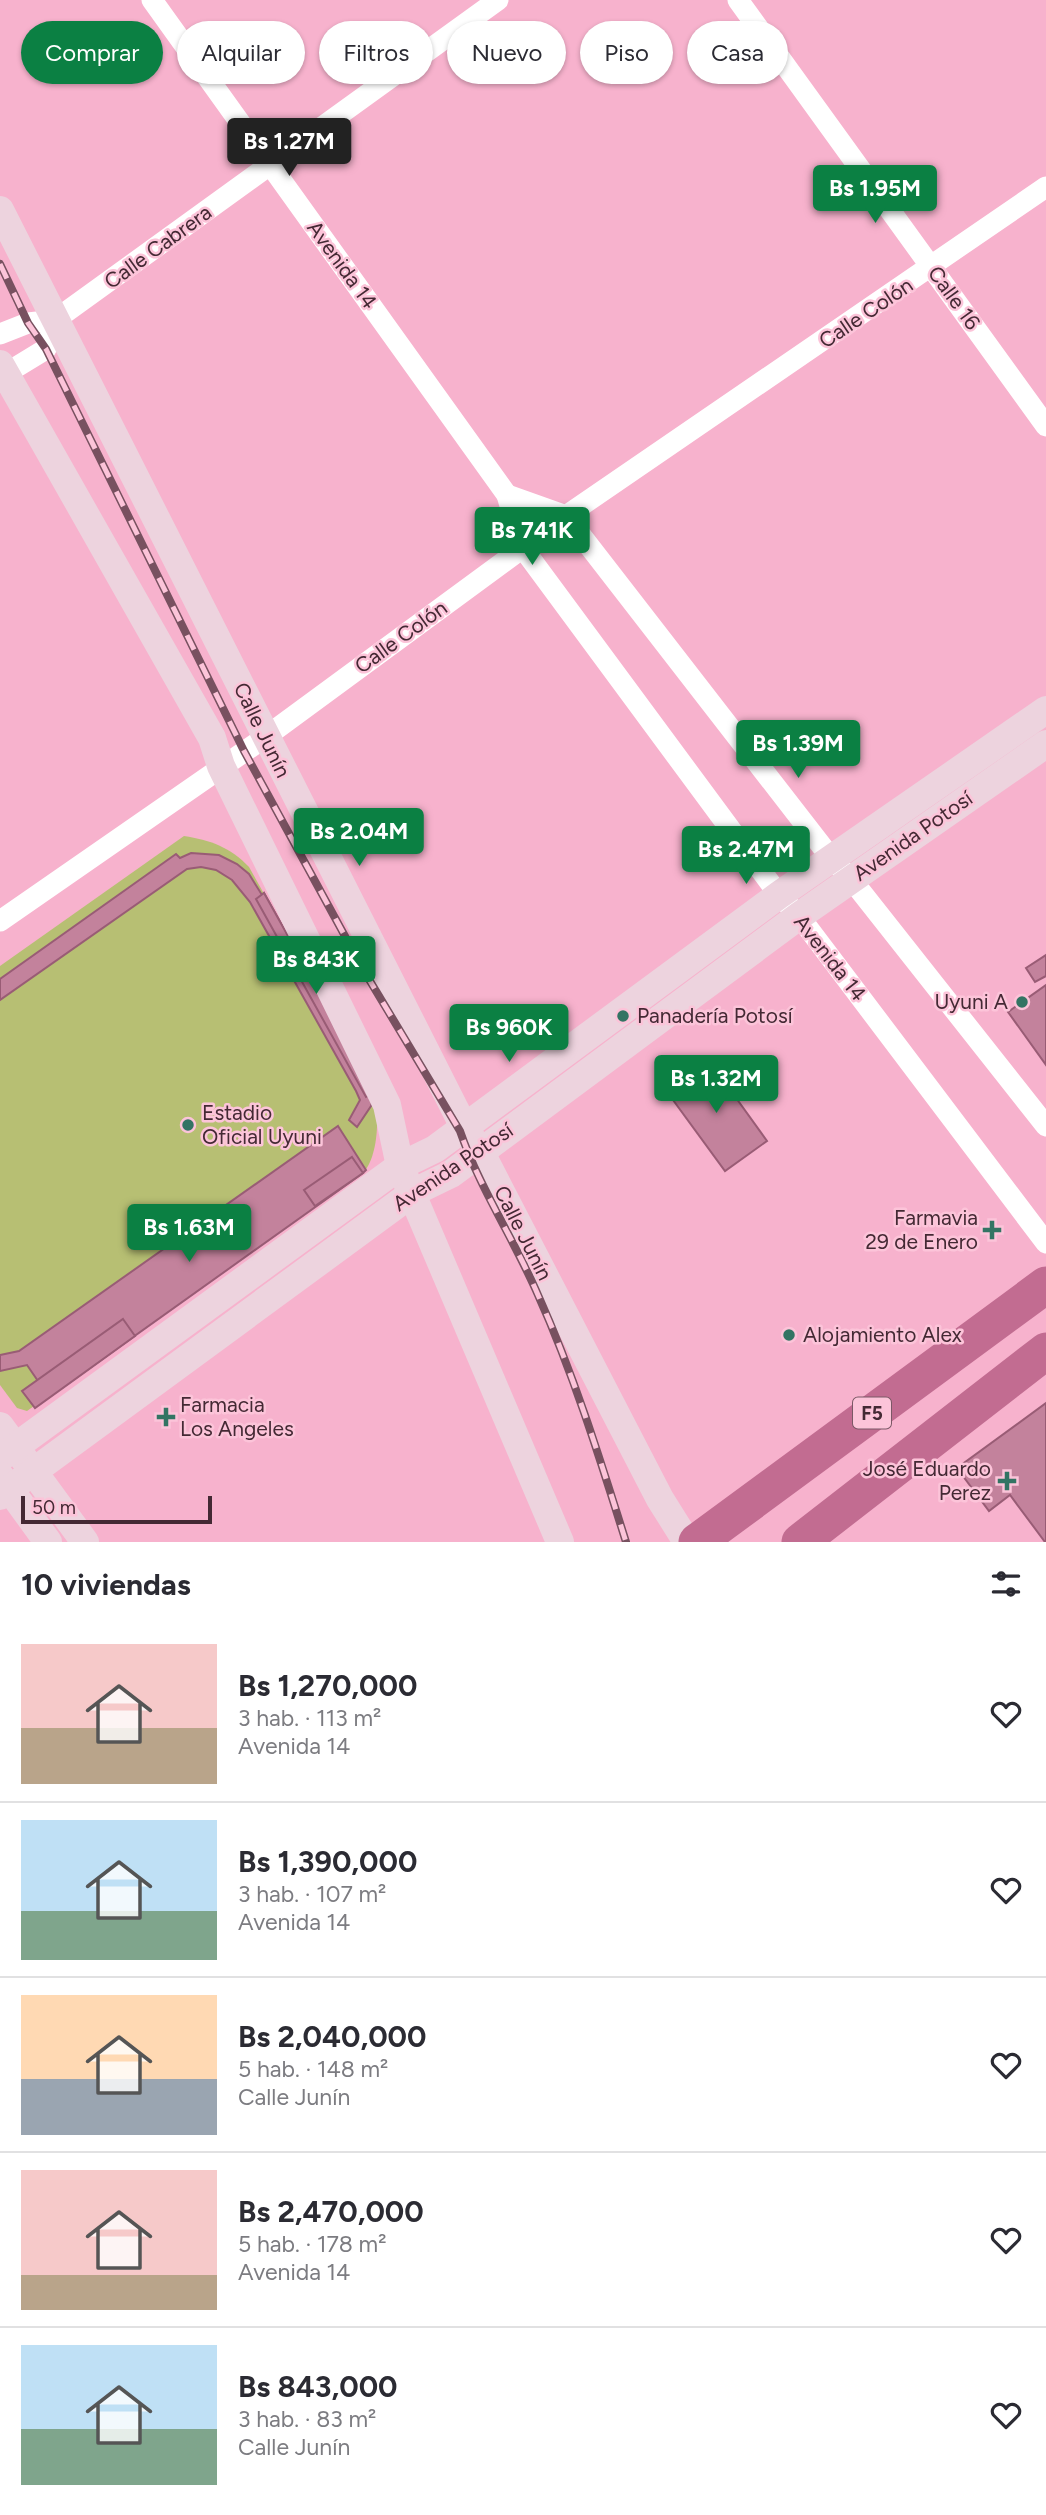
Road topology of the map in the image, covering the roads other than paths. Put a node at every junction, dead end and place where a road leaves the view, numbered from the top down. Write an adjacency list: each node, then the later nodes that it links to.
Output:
1 (152, 0): 4 (street, Avenida 14)
2 (498, 0): 4 (street, Calle Cabrera)
3 (738, 0): 7 (street, Calle 16)
4 (270, 165): 8 (street, Calle Cabrera); 12 (street, Avenida 14)
5 (1046, 187): 7 (street, Calle Colón)
6 (0, 211): 8 (street, Calle Junín)
7 (932, 268): 11 (street, Calle 16); 13 (street, Calle Colón)
8 (55, 320): 9 (street, Calle Cabrera); 10 (street); 16 (street, Calle Junín)
9 (0, 334)
10 (2, 371): 18 (street)
11 (1046, 426)
12 (507, 495): 13 (street); 14 (street, Avenida 14)
13 (566, 516): 14 (street, Calle Colón); 19 (street)
14 (523, 547): 16 (street, Calle Colón); 21 (street, Avenida 14)
15 (1046, 710): 19 (street, Avenida Potosí)
16 (264, 738): 18 (street, Calle Colón); 25 (street, Calle Junín)
17 (1046, 744): 20 (street, Avenida Potosí)
18 (221, 766): 23 (street, Calle Colón); 27 (street)
19 (831, 858): 20 (street); 21 (street, Avenida Potosí)
20 (851, 879): 22 (street, Avenida Potosí); 24 (street)
21 (779, 895): 22 (street, Avenida 14); 25 (street, Avenida Potosí)
22 (799, 916): 26 (street, Avenida Potosí); 29 (street, Avenida 14)
23 (0, 921)
24 (1046, 1126)
25 (464, 1127): 26 (street, Calle Junín); 27 (street, Avenida Potosí)
26 (481, 1151): 28 (street, Avenida Potosí); 38 (street, Calle Junín)
27 (400, 1166): 28 (street); 32 (street, Avenida Potosí)
28 (414, 1192): 33 (street, Avenida Potosí); 37 (street)
29 (1046, 1243)
30 (1046, 1285): 39 (highway, F5)
31 (1046, 1351): 40 (highway)
32 (5, 1444): 33 (street)
33 (35, 1471): 34 (street, Avenida Potosí); 36 (street)
34 (4, 1487): 35 (street)
35 (48, 1542)
36 (85, 1542)
37 (560, 1542)
38 (687, 1542)
39 (697, 1542)
40 (800, 1542)

